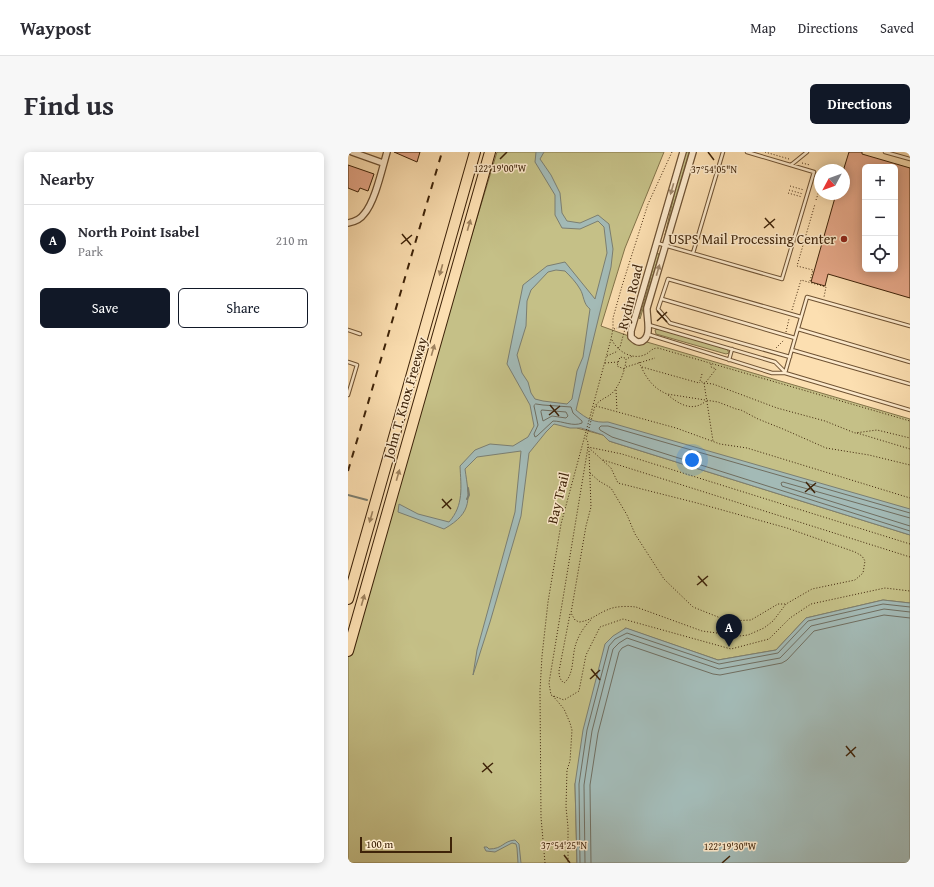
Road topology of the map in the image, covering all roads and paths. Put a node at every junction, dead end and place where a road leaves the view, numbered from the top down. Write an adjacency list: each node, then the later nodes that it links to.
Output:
1 (352, 152): 13 (street)
2 (387, 152): 13 (street)
3 (475, 152): 89 (highway, John T. Knox Freeway, one-way to 89)
4 (490, 152): 93 (highway, John T. Knox Freeway, one-way to 4)
5 (672, 152): 34 (path, Bay Trail)
6 (683, 152): 23 (street, Rydin Road, one-way to 23)
7 (693, 152): 24 (street, Rydin Road)
8 (723, 152): 25 (lane)
9 (747, 152): 14 (lane)
10 (807, 152): 14 (lane)
11 (885, 152): 12 (lane)
12 (910, 159)
13 (383, 163): 22 (street)
14 (791, 165): 17 (lane)
15 (790, 186): 17 (path)
16 (789, 190): 17 (path)
17 (808, 192): 18 (path); 25 (lane)
18 (814, 192)
19 (788, 193): 20 (path)
20 (803, 198)
21 (815, 204): 26 (path)
22 (348, 224)
23 (657, 242): 24 (lane); 32 (street, Rydin Road)
24 (666, 245): 25 (lane); 31 (street, Rydin Road, one-way to 24)
25 (693, 253)
26 (810, 281)
27 (662, 299): 29 (lane); 39 (lane); 46 (lane)
28 (822, 301): 29 (path); 30 (lane); 33 (lane)
29 (791, 314): 30 (lane); 39 (path)
30 (802, 317): 35 (lane)
31 (649, 324): 38 (street, Rydin Road); 43 (lane)
32 (629, 326): 34 (path); 38 (street, Rydin Road); 42 (path)
33 (910, 326)
34 (613, 329): 41 (path, Bay Trail)
35 (798, 329): 40 (lane); 56 (lane)
36 (348, 330): 37 (lane)
37 (360, 334)
38 (647, 334): 52 (lane)
39 (785, 335): 40 (lane); 46 (path)
40 (795, 338): 44 (lane)
41 (611, 340): 42 (path); 47 (path, Bay Trail)
42 (617, 349): 45 (path)
43 (732, 349): 52 (lane); 61 (lane)
44 (792, 350): 49 (lane); 66 (lane)
45 (619, 351): 47 (path); 48 (path)
46 (772, 352): 49 (lane)
47 (607, 356): 57 (path, Bay Trail)
48 (633, 356): 51 (path); 58 (path)
49 (790, 357): 61 (lane)
50 (655, 358): 55 (path)
51 (626, 359): 54 (path); 60 (path)
52 (729, 360): 61 (lane)
53 (348, 362): 69 (lane)
54 (619, 362): 57 (path); 60 (path)
55 (639, 362): 59 (path); 60 (path)
56 (910, 362)
57 (605, 363): 74 (path, Bay Trail)
58 (711, 364): 65 (path); 75 (path)
59 (640, 366): 63 (path); 68 (path)
60 (625, 368): 67 (path)
61 (785, 373): 72 (lane)
62 (702, 374): 63 (path)
63 (700, 381): 64 (path)
64 (704, 383): 65 (path); 70 (path)
65 (706, 383): 77 (path)
66 (910, 384)
67 (616, 390): 71 (path); 73 (path)
68 (667, 394): 70 (path); 70 (path)
69 (348, 395)
70 (707, 401): 79 (path); 83 (path)
71 (595, 406): 73 (path); 74 (path)
72 (910, 409)
73 (618, 412): 79 (path)
74 (591, 416): 76 (path, Bay Trail)
75 (910, 421)
76 (586, 432): 80 (path); 95 (path, Bay Trail)
77 (855, 433): 78 (path); 81 (path)
78 (910, 438)
79 (713, 442): 85 (path)
80 (588, 447): 82 (path); 84 (path); 86 (path); 94 (path)
81 (910, 449)
82 (602, 460): 87 (path); 90 (path)
83 (910, 465)
84 (590, 472): 90 (path); 91 (path)
85 (910, 498)
86 (910, 544)
87 (910, 557)
88 (910, 591): 94 (path)
89 (348, 599)
90 (786, 604): 92 (path)
91 (571, 614): 92 (path); 92 (path)
92 (593, 618)
93 (348, 651)
94 (551, 695): 96 (path)
95 (545, 863)
96 (568, 863)

